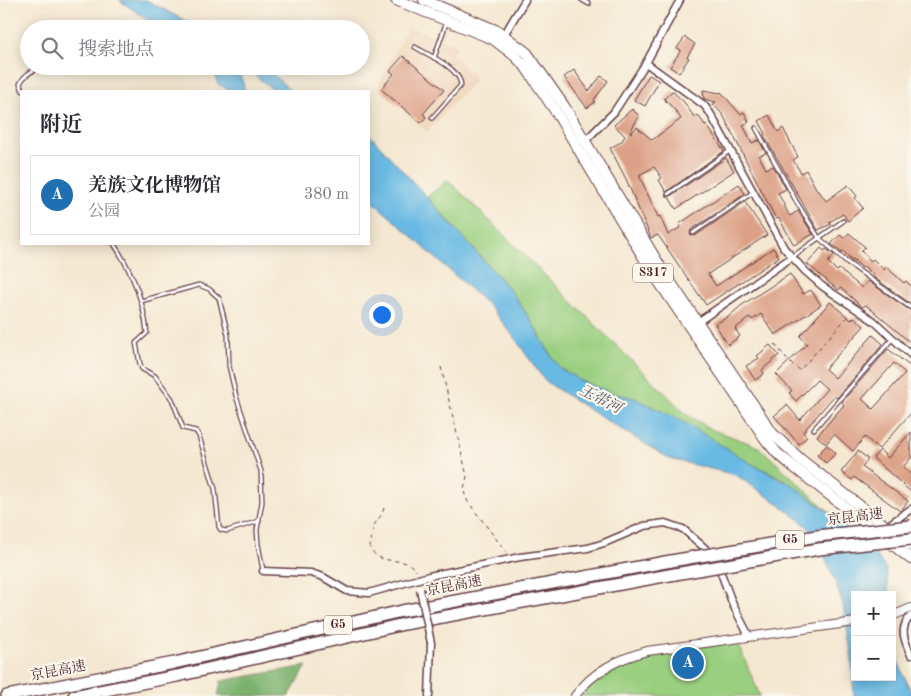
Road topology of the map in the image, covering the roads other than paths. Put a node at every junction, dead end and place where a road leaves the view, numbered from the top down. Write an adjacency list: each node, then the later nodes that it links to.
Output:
1 (396, 0): 7 (main road, S317)
2 (424, 0): 8 (main road, S317)
3 (525, 0): 8 (street)
4 (582, 0): 6 (lane)
5 (680, 0): 11 (street)
6 (589, 4)
7 (448, 20): 10 (lane); 36 (main road, S317)
8 (504, 35): 16 (main road, S317)
9 (415, 47): 10 (lane)
10 (434, 58): 14 (lane)
11 (646, 63): 16 (street); 17 (street)
12 (25, 75): 13 (lane)
13 (23, 90)
14 (432, 118)
15 (756, 128): 22 (lane)
16 (585, 141): 27 (main road, S317)
17 (731, 150): 18 (street); 19 (lane)
18 (754, 192): 21 (lane); 24 (street)
19 (668, 194)
20 (843, 221): 22 (lane)
21 (693, 233)
22 (819, 238): 24 (lane); 26 (lane)
23 (115, 245): 25 (lane)
24 (792, 257): 27 (street); 28 (street)
25 (141, 301): 32 (lane); 32 (lane)
26 (911, 308)
27 (698, 322): 33 (main road, S317)
28 (893, 338): 29 (street); 30 (lane)
29 (911, 355)
30 (814, 430)
31 (911, 509): 33 (street)
32 (259, 521): 37 (lane)
33 (886, 526): 35 (main road, S317)
34 (911, 526): 45 (highway, 京昆高速 / G5, bridge)
35 (911, 543): 46 (highway, 京昆高速 / G5, bridge)
36 (911, 559)
37 (263, 571): 38 (street)
38 (418, 579): 43 (street); 47 (street, bridge)
39 (911, 608): 40 (street)
40 (896, 614)
41 (911, 616): 44 (street)
42 (851, 622): 43 (street)
43 (749, 636): 48 (street)
44 (911, 655)
45 (7, 696)
46 (74, 696)
47 (429, 696)
48 (575, 696)

